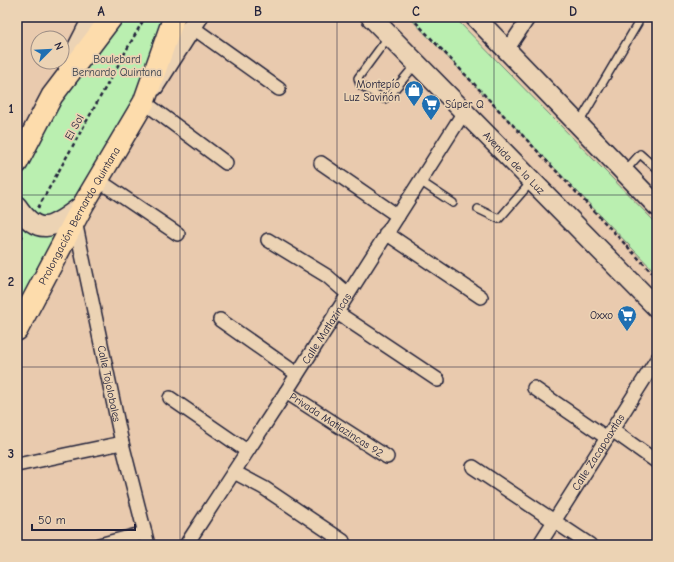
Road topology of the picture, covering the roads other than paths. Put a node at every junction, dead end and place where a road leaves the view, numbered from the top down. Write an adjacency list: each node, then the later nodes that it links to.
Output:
1 (93, 17): 12 (main road)
2 (112, 17): 12 (main road)
3 (174, 17): 13 (main road, Prolongación Bernardo Quintana)
4 (475, 17): 9 (main road)
5 (529, 17): 9 (street)
6 (195, 22): 11 (street); 13 (main road, Prolongación Bernardo Quintana)
7 (638, 23): 15 (lane)
8 (379, 24): 10 (main road, Avenida de la Luz); 10 (lane)
9 (507, 50): 15 (main road)
10 (417, 64): 14 (main road, Avenida de la Luz)
11 (279, 89)
12 (52, 96): 16 (main road)
13 (144, 102): 17 (street); 22 (main road, Prolongación Bernardo Quintana)
14 (464, 112): 23 (street, Calle Matlazincas); 24 (main road, Avenida de la Luz)
15 (578, 125): 21 (main road)
16 (20, 157): 20 (main road)
17 (226, 163)
18 (321, 163): 30 (street)
19 (657, 169): 21 (lane)
20 (17, 172)
21 (624, 172): 25 (main road)
22 (98, 180): 29 (main road, Prolongación Bernardo Quintana); 32 (street)
23 (420, 181): 26 (lane); 30 (street, Calle Matlazincas)
24 (532, 181): 28 (lane); 36 (main road, Avenida de la Luz)
25 (655, 199)
26 (454, 203)
27 (17, 206): 29 (main road)
28 (478, 209)
29 (79, 213): 39 (main road, Prolongación Bernardo Quintana); 47 (street, Calle Tojolobales)
30 (398, 216): 31 (street, Calle Matlazincas)
31 (386, 233): 34 (street, Calle Matlazincas); 35 (street)
32 (178, 234)
33 (268, 240): 34 (street)
34 (348, 294): 37 (street, Calle Matlazincas)
35 (481, 297)
36 (657, 308)
37 (336, 312): 41 (street, Calle Matlazincas); 42 (street)
38 (220, 320): 41 (street)
39 (17, 330)
40 (657, 359): 46 (street, Calle Zacapoaxtlas)
41 (297, 374): 44 (street, Calle Matlazincas)
42 (438, 380)
43 (534, 388): 46 (street)
44 (286, 392): 48 (street, Calle Matlazincas); 49 (street, Privada Matlazincas 92)
45 (170, 398): 48 (street)
46 (609, 434): 50 (street); 54 (street, Calle Zacapoaxtlas)
47 (122, 443): 51 (street); 55 (street, Calle Tojolobales)
48 (247, 452): 53 (street, Calle Matlazincas)
49 (387, 457)
50 (657, 462)
51 (17, 465)
52 (473, 466): 54 (street)
53 (234, 472): 56 (street); 58 (street, Calle Matlazincas)
54 (553, 522): 59 (street, Calle Zacapoaxtlas); 60 (street)
55 (147, 539): 57 (street)
56 (343, 541)
57 (99, 545)
58 (186, 545)
59 (539, 545)
60 (590, 545)

